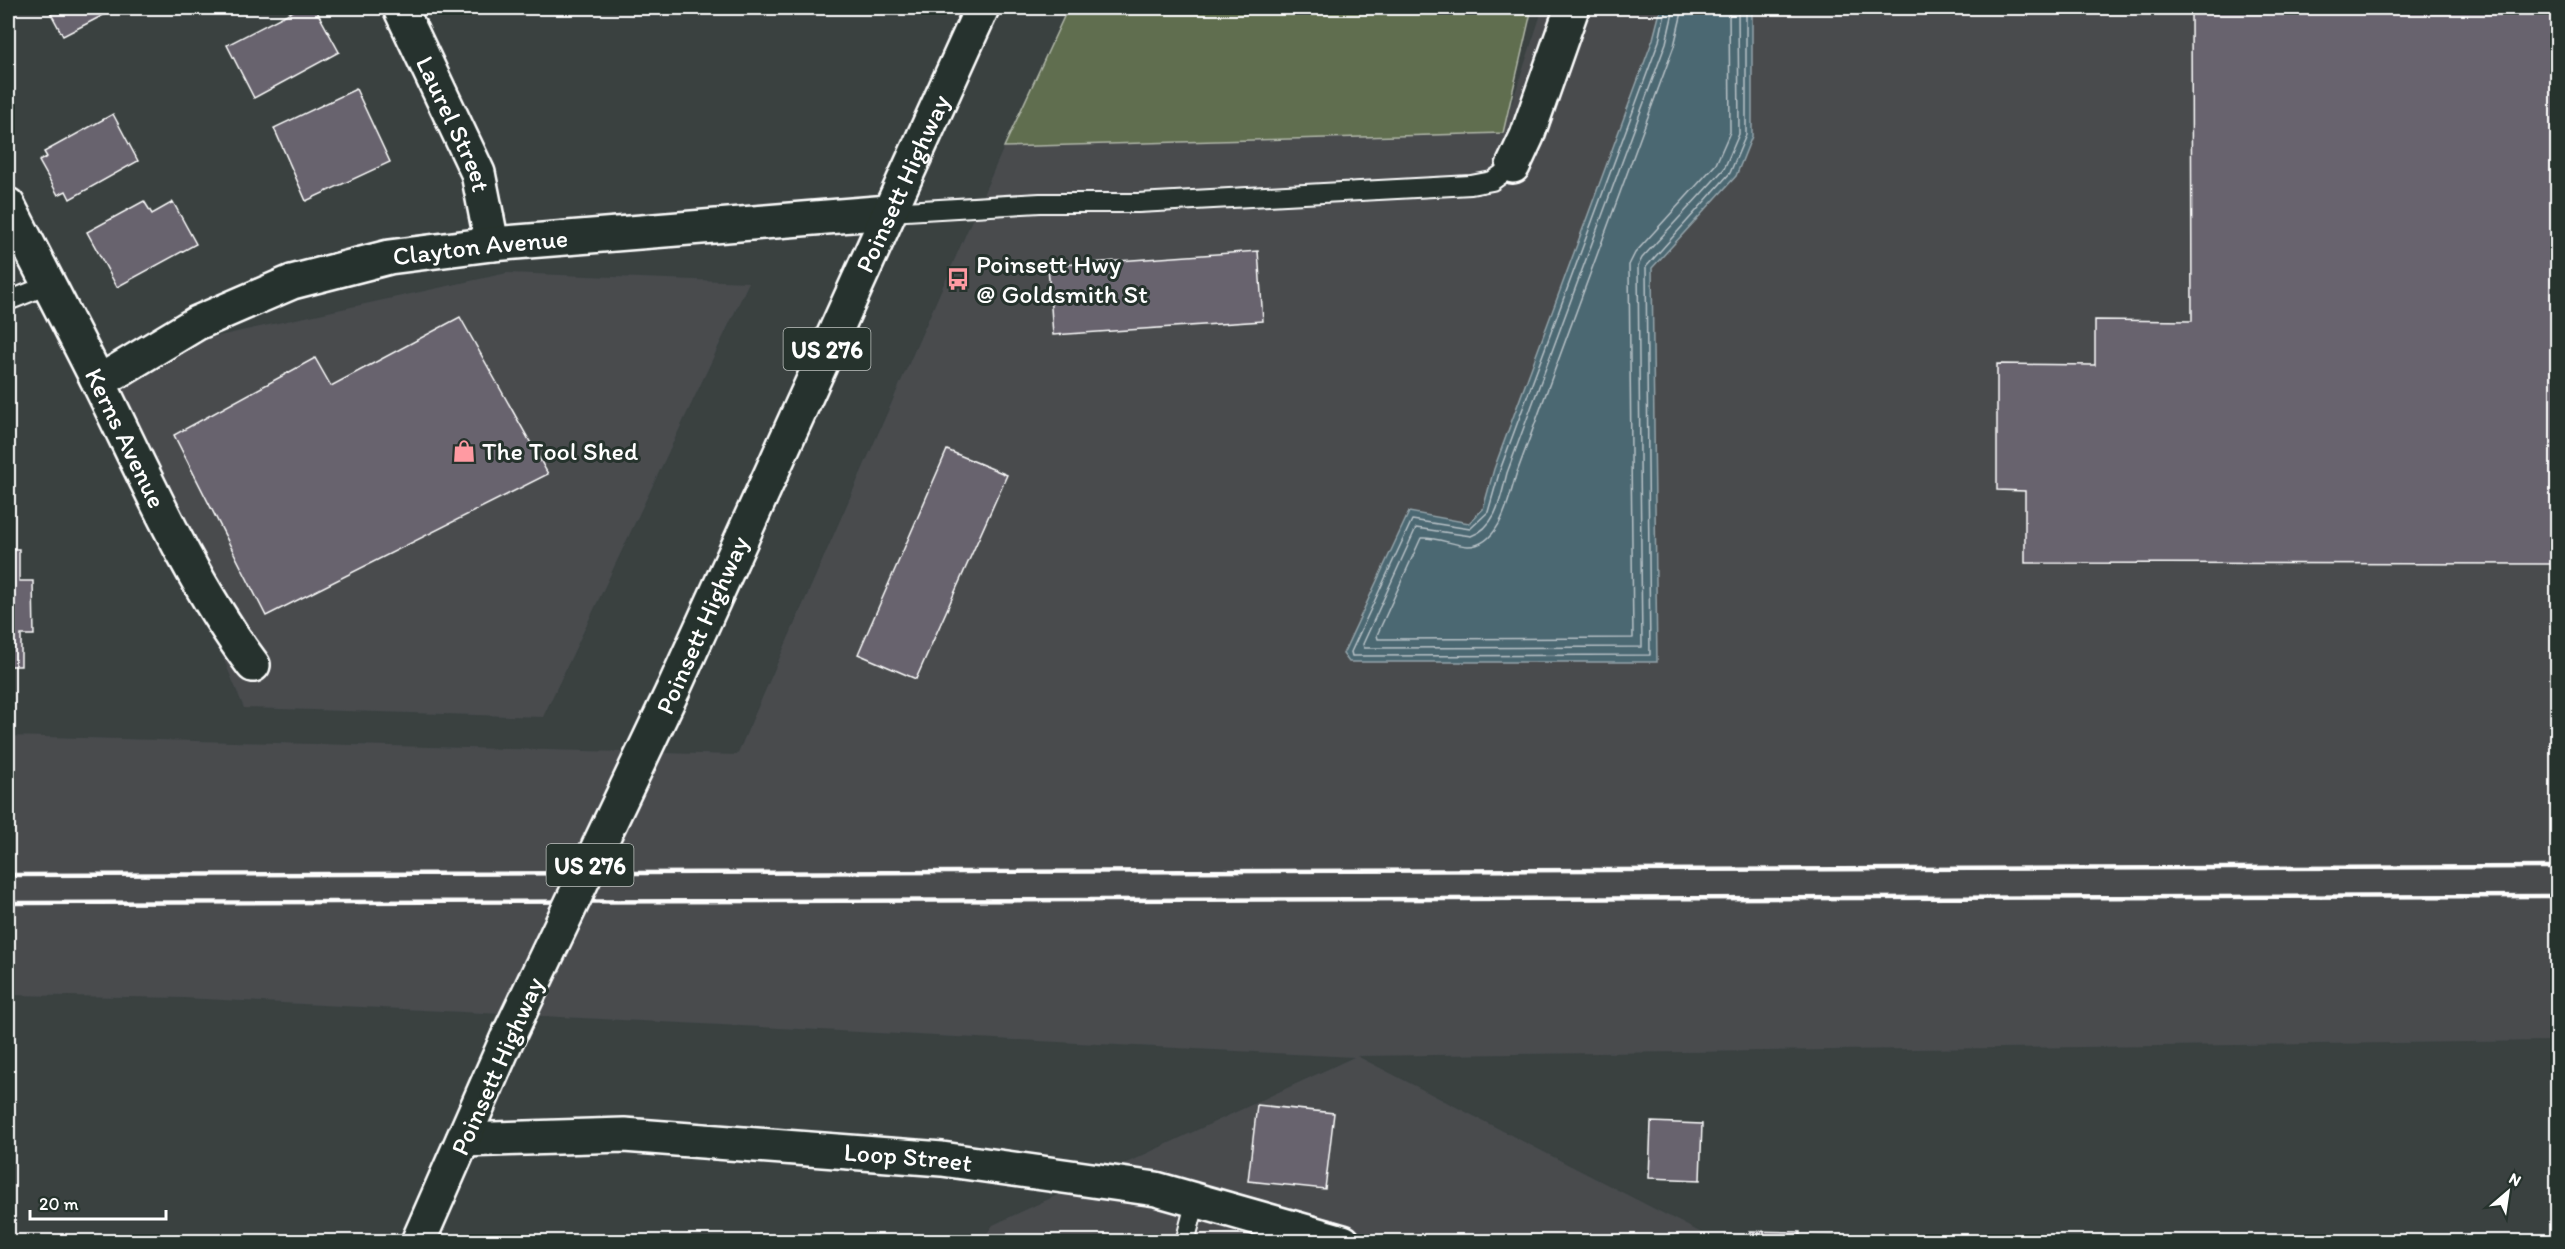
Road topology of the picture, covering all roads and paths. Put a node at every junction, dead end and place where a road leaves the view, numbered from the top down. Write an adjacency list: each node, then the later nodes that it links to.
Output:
1 (400, 8): 7 (main road, Laurel Street)
2 (982, 8): 6 (main road, Poinsett Highway / US 276)
3 (1572, 8): 4 (main road)
4 (1513, 166): 6 (lane)
5 (8, 205): 8 (main road, Kerns Avenue)
6 (889, 212): 7 (main road, Clayton Avenue); 12 (main road, Poinsett Highway / US 276, bridge)
7 (492, 244): 10 (main road, Clayton Avenue)
8 (48, 285): 9 (lane); 10 (main road, Kerns Avenue)
9 (8, 301)
10 (99, 382): 11 (main road, Kerns Avenue)
11 (253, 665)
12 (462, 1140): 13 (main road, Loop Street); 14 (main road, Poinsett Highway / US 276)
13 (1197, 1200): 15 (lane); 16 (main road, Loop Street)
14 (418, 1242)
15 (1185, 1242)
16 (1343, 1242)

